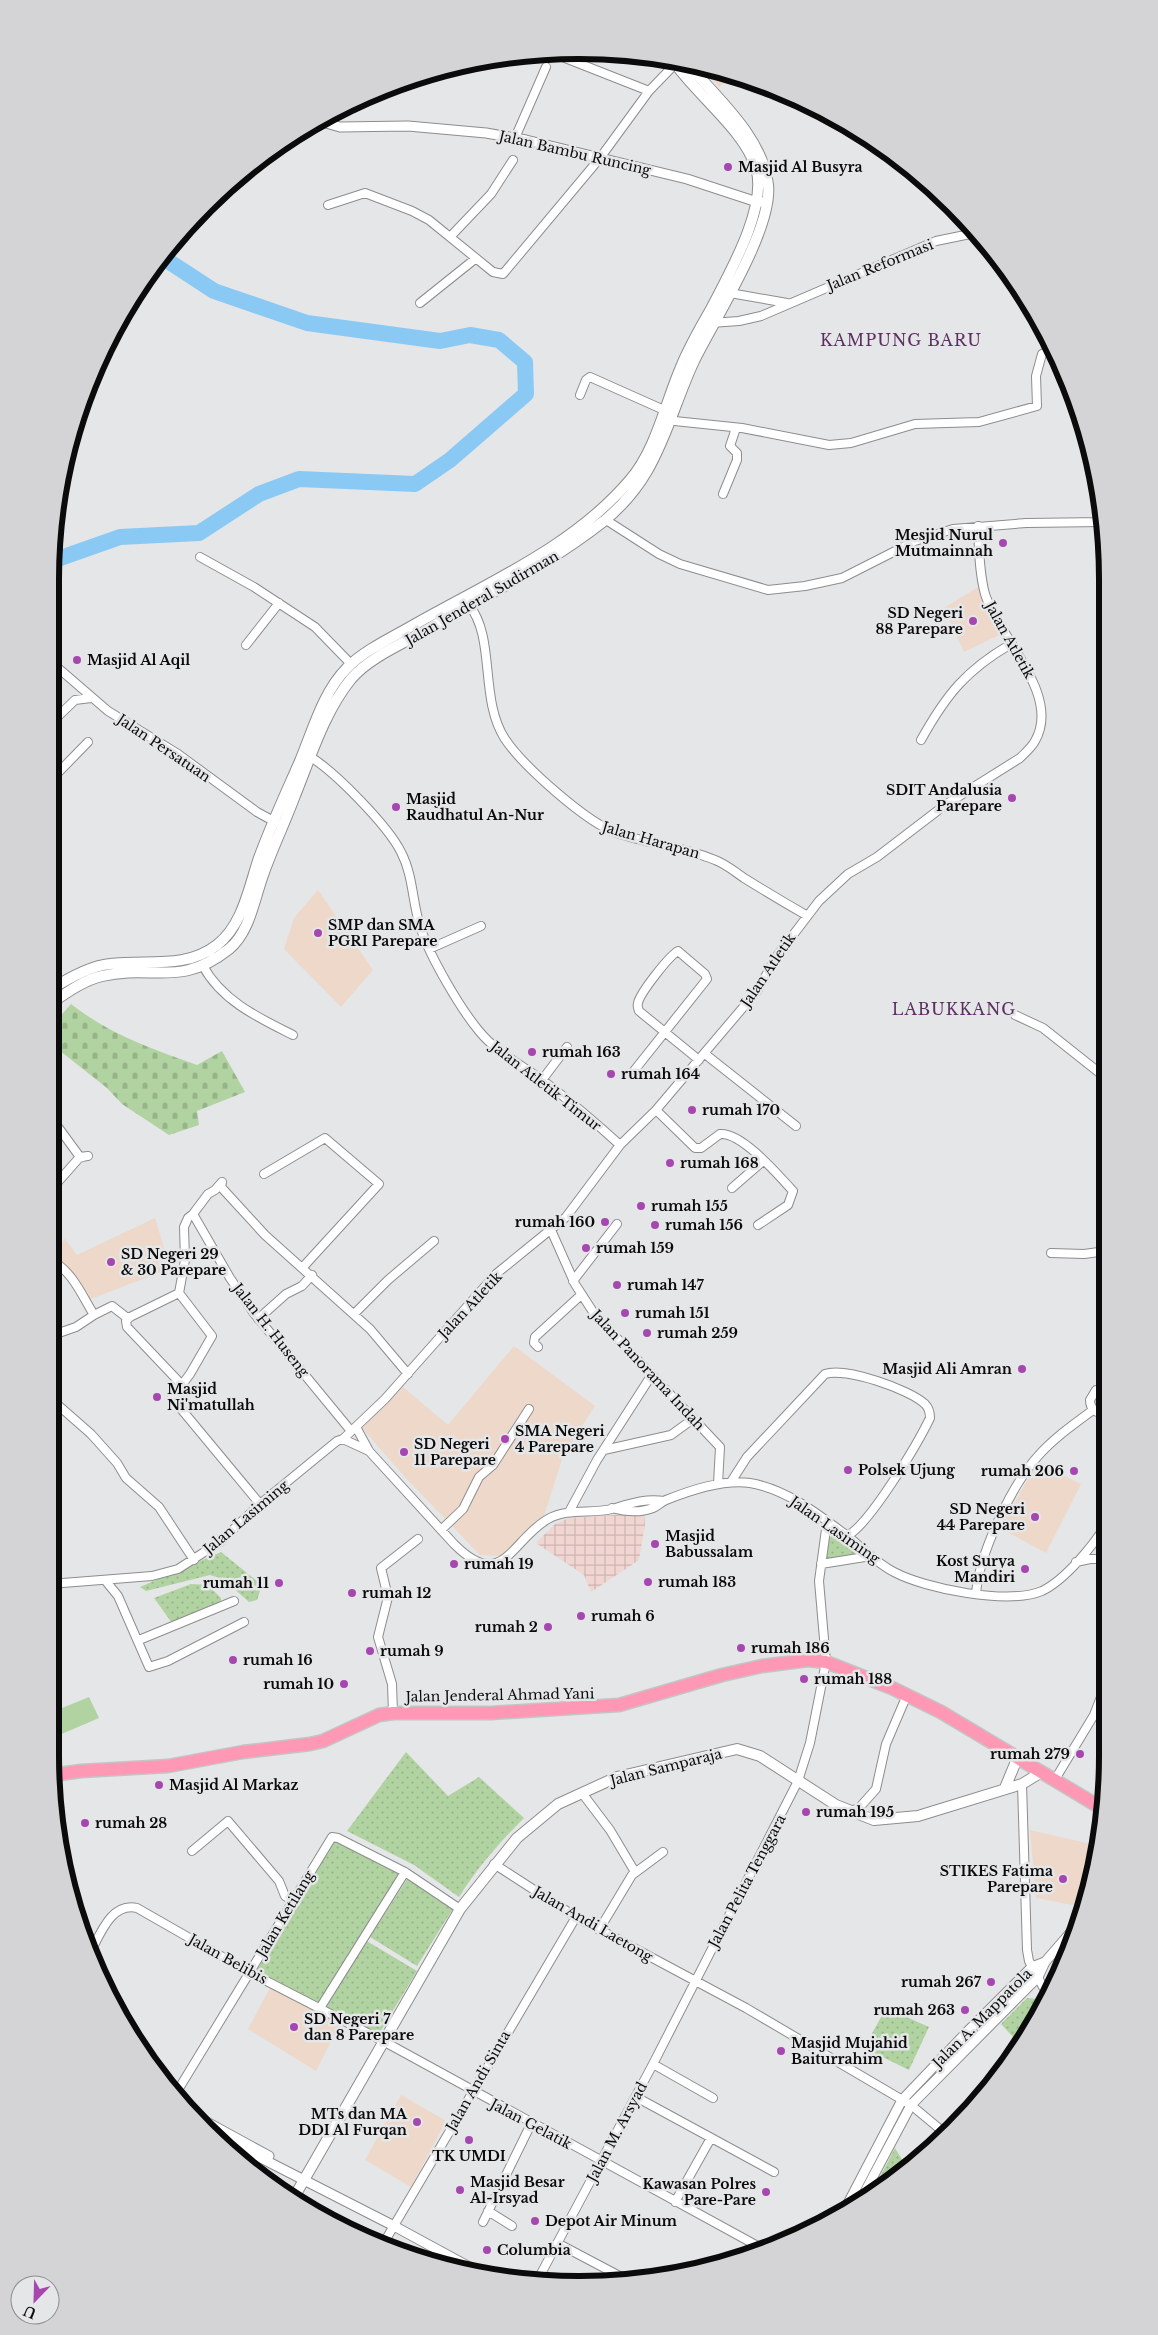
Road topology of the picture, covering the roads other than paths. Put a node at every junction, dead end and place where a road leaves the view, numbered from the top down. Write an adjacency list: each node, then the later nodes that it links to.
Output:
1 (568, 59): 5 (street)
2 (546, 67): 7 (street)
3 (672, 67): 5 (street)
4 (687, 70): 10 (main road, Jalan Jenderal Sudirman)
5 (649, 91): 8 (street)
6 (328, 123): 7 (street, Jalan Bambu Runcing)
7 (514, 138): 8 (street, Jalan Bambu Runcing)
8 (600, 158): 10 (street, Jalan Bambu Runcing); 14 (street)
9 (514, 160): 13 (street)
10 (762, 202): 15 (main road, Jalan Jenderal Sudirman); 18 (main road, Jalan Jenderal Sudirman)
11 (328, 205): 13 (street)
12 (968, 234): 16 (street, Jalan Reformasi)
13 (450, 237): 14 (street)
14 (475, 259): 17 (street)
15 (730, 293): 16 (street); 18 (main road, Jalan Jenderal Sudirman)
16 (788, 303): 18 (street, Jalan Reformasi)
17 (420, 304)
18 (709, 322): 21 (main road, Jalan Jenderal Sudirman)
19 (1047, 351): 22 (street)
20 (580, 396): 21 (street)
21 (664, 416): 22 (street); 24 (main road, Jalan Jenderal Sudirman); 28 (main road, Jalan Jenderal Sudirman)
22 (736, 428): 23 (street)
23 (722, 494)
24 (606, 520): 26 (street); 28 (main road, Jalan Jenderal Sudirman)
25 (1096, 522): 26 (street)
26 (978, 526): 32 (street, Jalan Atletik)
27 (200, 557): 29 (street)
28 (514, 575): 30 (main road, Jalan Jenderal Sudirman); 33 (main road, Jalan Jenderal Sudirman)
29 (279, 603): 31 (street); 33 (street)
30 (469, 605): 39 (main road, Jalan Jenderal Sudirman); 42 (street, Jalan Harapan)
31 (246, 644)
32 (1011, 644): 37 (street); 42 (street, Jalan Atletik)
33 (351, 664): 39 (main road, Jalan Jenderal Sudirman)
34 (59, 669): 35 (street, Jalan Persatuan)
35 (91, 698): 36 (street); 41 (street, Jalan Persatuan)
36 (59, 715)
37 (921, 740)
38 (88, 742): 40 (street)
39 (307, 755): 41 (main road, Jalan Jenderal Sudirman); 44 (street, Jalan Atletik Timur)
40 (59, 772)
41 (278, 824): 45 (main road, Jalan Jenderal Sudirman); 46 (main road, Jalan Jenderal Sudirman)
42 (806, 915): 52 (street, Jalan Atletik)
43 (481, 926): 44 (street)
44 (429, 950): 56 (street, Jalan Atletik Timur)
45 (203, 966): 47 (main road, Jalan Jenderal Sudirman); 50 (street)
46 (59, 985)
47 (59, 999)
48 (1015, 1015): 55 (street)
49 (666, 1031): 49 (street); 53 (street); 54 (street)
50 (293, 1035)
51 (567, 1046): 56 (street)
52 (705, 1054): 53 (street, Jalan Atletik); 58 (street)
53 (700, 1060): 57 (street, Jalan Atletik)
54 (632, 1072)
55 (1099, 1072)
56 (542, 1080): 60 (street, Jalan Atletik Timur)
57 (656, 1110): 60 (street, Jalan Atletik); 61 (street)
58 (796, 1126)
59 (59, 1128): 63 (street)
60 (620, 1145): 68 (street, Jalan Atletik)
61 (764, 1161): 64 (street); 67 (street)
62 (264, 1174): 73 (street)
63 (59, 1181)
64 (732, 1188)
65 (193, 1214): 73 (street); 76 (street); 81 (street, Jalan H. Huseng)
66 (618, 1224): 75 (street)
67 (758, 1225)
68 (551, 1230): 75 (street, Jalan Panorama Indah); 84 (street, Jalan Atletik)
69 (434, 1241): 78 (street)
70 (1099, 1252): 71 (street)
71 (1051, 1253)
72 (59, 1265): 79 (street)
73 (303, 1267): 74 (street)
74 (312, 1275): 78 (street); 81 (street)
75 (573, 1281): 77 (street, Jalan Panorama Indah)
76 (179, 1293): 80 (street); 86 (street)
77 (581, 1295): 83 (street); 85 (street, Jalan Panorama Indah)
78 (354, 1314): 84 (street)
79 (94, 1315): 80 (street); 82 (street)
80 (130, 1317): 86 (street)
81 (258, 1319): 93 (street, Jalan H. Huseng)
82 (59, 1333)
83 (538, 1347)
84 (408, 1374): 93 (street, Jalan Atletik)
85 (651, 1376): 92 (street, Jalan Panorama Indah); 95 (street)
86 (182, 1384): 99 (street)
87 (1099, 1390): 90 (street)
88 (59, 1406): 108 (street)
89 (529, 1409): 102 (street)
90 (1093, 1410): 91 (street); 113 (street)
91 (1099, 1413)
92 (693, 1419): 95 (street); 98 (street, Jalan Panorama Indah)
93 (354, 1429): 94 (street, Jalan Lasiming); 96 (street, Jalan H. Huseng)
94 (342, 1439): 96 (street); 99 (street, Jalan Lasiming)
95 (604, 1450): 100 (street)
96 (369, 1451): 102 (street, Jalan Lasiming)
97 (731, 1482): 98 (street, Jalan Lasiming); 101 (street, Jalan Lasiming); 103 (street)
98 (718, 1484): 100 (street, Jalan Lasiming)
99 (260, 1504): 108 (street, Jalan Lasiming)
100 (569, 1512): 102 (street, Jalan Lasiming)
101 (827, 1522): 103 (street, Jalan Lasiming); 110 (street, Jalan Pelita Tenggara)
102 (441, 1530)
103 (847, 1536): 106 (street, Jalan Lasiming)
104 (1099, 1537): 109 (street, Jalan Lasiming)
105 (418, 1539): 120 (street)
106 (871, 1556): 110 (street); 113 (street, Jalan Lasiming)
107 (1099, 1559): 109 (street)
108 (194, 1560): 111 (street, Jalan Lasiming)
109 (1076, 1562): 113 (street, Jalan Lasiming)
110 (821, 1564): 117 (street, Jalan Pelita Tenggara)
111 (105, 1580): 112 (street, Jalan Lasiming); 116 (street)
112 (59, 1583)
113 (976, 1594)
114 (234, 1601): 116 (street)
115 (244, 1622): 116 (street)
116 (139, 1640)
117 (826, 1662): 118 (highway, Jalan Jenderal Ahmad Yani); 120 (highway, Jalan Jenderal Ahmad Yani); 125 (street, Jalan Pelita Tenggara)
118 (907, 1695): 121 (highway, Jalan Jenderal Ahmad Yani); 130 (street)
119 (1099, 1702): 124 (street)
120 (393, 1713): 123 (highway, Jalan Jenderal Ahmad Yani)
121 (1017, 1759): 122 (highway, Jalan Jenderal Ahmad Yani); 127 (main road)
122 (1040, 1773): 124 (highway, Jalan Jenderal Ahmad Yani); 126 (main road, Jalan Samparaja)
123 (60, 1774)
124 (1054, 1781): 129 (highway, Jalan Jenderal Ahmad Yani)
125 (798, 1782): 128 (main road, Jalan Samparaja); 130 (main road, Jalan Samparaja); 146 (street, Jalan Pelita Tenggara)
126 (1022, 1784): 127 (main road, Jalan Samparaja); 143 (street)
127 (1006, 1788): 130 (main road, Jalan Samparaja)
128 (582, 1793): 133 (main road, Jalan Samparaja); 135 (street)
129 (1097, 1805)
130 (849, 1812)
131 (192, 1851): 136 (street)
132 (663, 1852): 135 (street)
133 (494, 1864): 137 (main road, Jalan Samparaja); 138 (street, Jalan Andi Laetong)
134 (405, 1872): 136 (street, Jalan Ketilang); 137 (street); 148 (street)
135 (635, 1872): 139 (street)
136 (293, 1901): 144 (street, Jalan Ketilang)
137 (460, 1909): 149 (main road, Jalan Samparaja)
138 (576, 1917): 139 (street, Jalan Andi Laetong); 152 (street, Jalan Andi Sinta)
139 (599, 1930): 146 (street, Jalan Andi Laetong)
140 (1067, 1937): 142 (street)
141 (94, 1946): 144 (street, Jalan Belibis)
142 (1045, 1962): 143 (street, Jalan A. Mappatola); 145 (street, Jalan A. Mappatola)
143 (1032, 1967): 145 (street); 155 (street, Jalan A. Mappatola)
144 (250, 1972): 148 (street, Jalan Belibis); 151 (street, Jalan Ketilang)
145 (1038, 1977): 147 (street); 156 (street, Jalan A. Mappatola)
146 (695, 1980): 150 (street, Jalan M. Arsyad); 155 (street, Jalan Andi Laetong)
147 (1044, 1989)
148 (320, 2008): 149 (street, Jalan Belibis)
149 (383, 2041): 152 (street, Jalan Gelatik); 166 (main road, Jalan Samparaja)
150 (653, 2064): 153 (street, Jalan M. Arsyad); 154 (street)
151 (179, 2088)
152 (472, 2092): 157 (street, Jalan Gelatik); 173 (street, Jalan Andi Sinta)
153 (636, 2097): 160 (street); 164 (street, Jalan M. Arsyad)
154 (713, 2098)
155 (902, 2100): 156 (street, Jalan Andi Laetong); 162 (street, Jalan A. Mappatola)
156 (911, 2105): 159 (street, Jalan Andi Laetong); 163 (street, Jalan A. Mappatola)
157 (532, 2124): 164 (street, Jalan Gelatik); 171 (street)
158 (216, 2128): 166 (street)
159 (941, 2130)
160 (711, 2138): 165 (street); 170 (street)
161 (231, 2142): 166 (street)
162 (877, 2147): 163 (street); 169 (street, Jalan A. Mappatola)
163 (887, 2152): 167 (street, Jalan A. Mappatola)
164 (601, 2162): 170 (street, Jalan Gelatik); 176 (street, Jalan M. Arsyad)
165 (774, 2172)
166 (307, 2180): 168 (main road, Jalan Samparaja); 173 (street)
167 (866, 2190)
168 (297, 2193)
169 (849, 2201)
170 (675, 2202): 177 (street, Jalan Gelatik)
171 (488, 2211): 172 (street); 174 (street)
172 (482, 2222)
173 (394, 2226): 175 (street, Jalan Andi Sinta); 178 (street)
174 (512, 2226)
175 (386, 2239)
176 (557, 2243): 179 (street, Jalan M. Arsyad); 180 (street)
177 (756, 2245)
178 (461, 2263)
179 (540, 2275)
180 (617, 2275)

